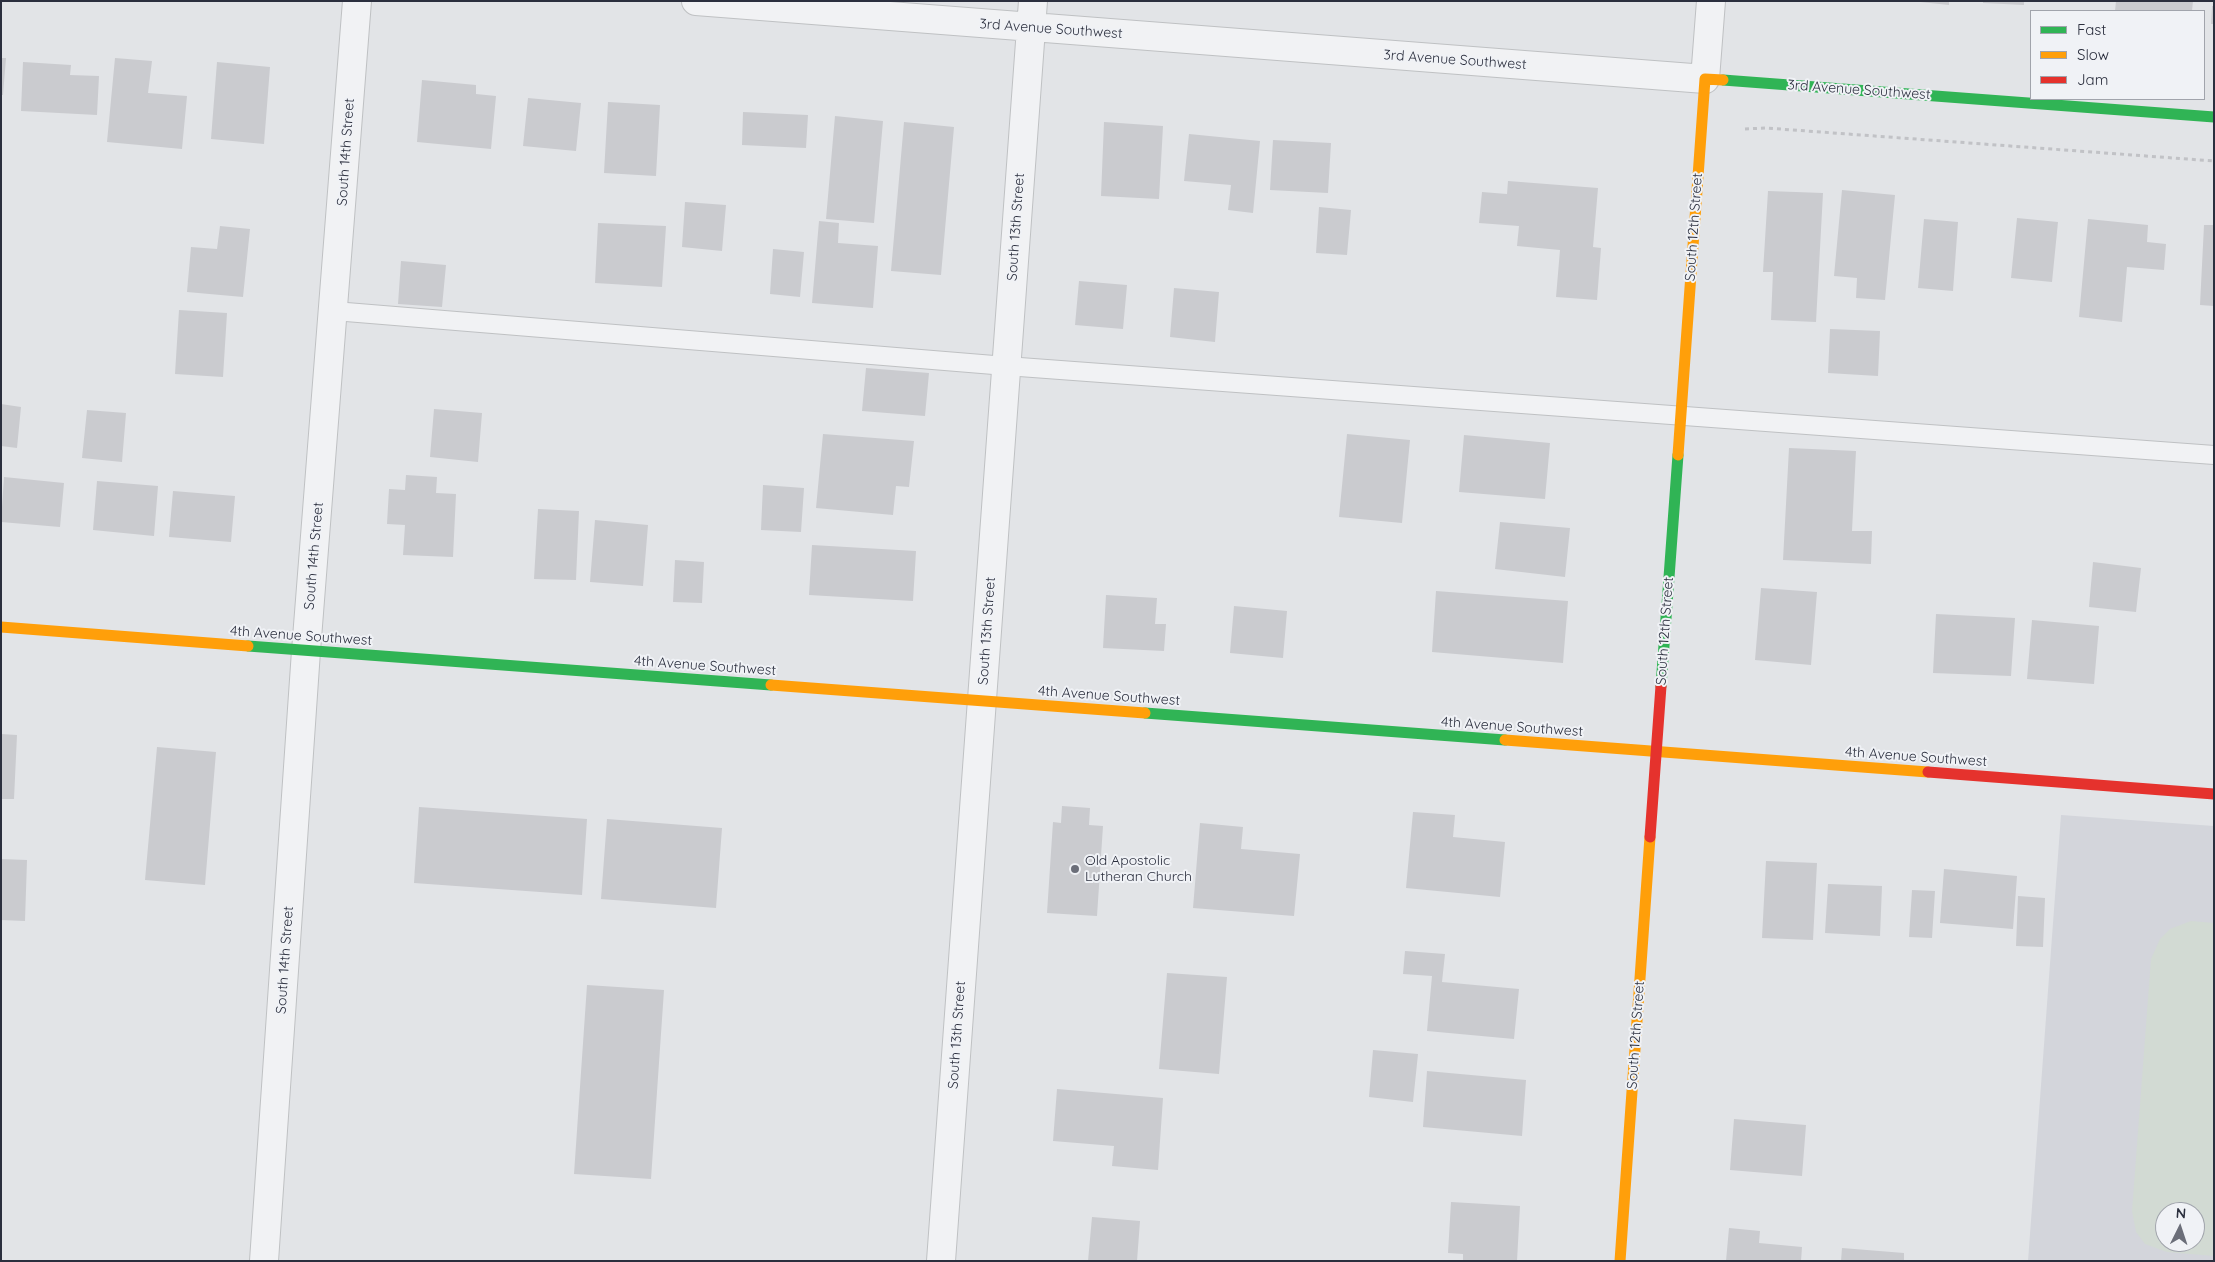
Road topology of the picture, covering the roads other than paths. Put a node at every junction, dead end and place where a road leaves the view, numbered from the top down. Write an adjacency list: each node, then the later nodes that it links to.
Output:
1 (357, 1): 7 (street, South 14th Street)
2 (696, 1): 4 (street, 3rd Avenue Southwest)
3 (1711, 1): 5 (street, South 12th Street)
4 (1032, 14): 5 (street, 3rd Avenue Southwest); 8 (street, South 13th Street)
5 (1705, 78): 6 (street, 3rd Avenue Southwest); 9 (street, South 12th Street)
6 (2214, 117)
7 (334, 310): 8 (lane); 12 (street, South 14th Street)
8 (1006, 366): 9 (lane); 13 (street, South 13th Street)
9 (1681, 416): 10 (lane); 14 (street, South 12th Street)
10 (2214, 455)
11 (1, 627): 12 (street, 4th Avenue Southwest)
12 (306, 651): 13 (street, 4th Avenue Southwest); 16 (street, South 14th Street)
13 (982, 702): 14 (street, 4th Avenue Southwest); 17 (street, South 13th Street)
14 (1656, 752): 15 (street, 4th Avenue Southwest); 18 (street, South 12th Street)
15 (2214, 794)
16 (264, 1261)
17 (941, 1261)
18 (1620, 1261)

